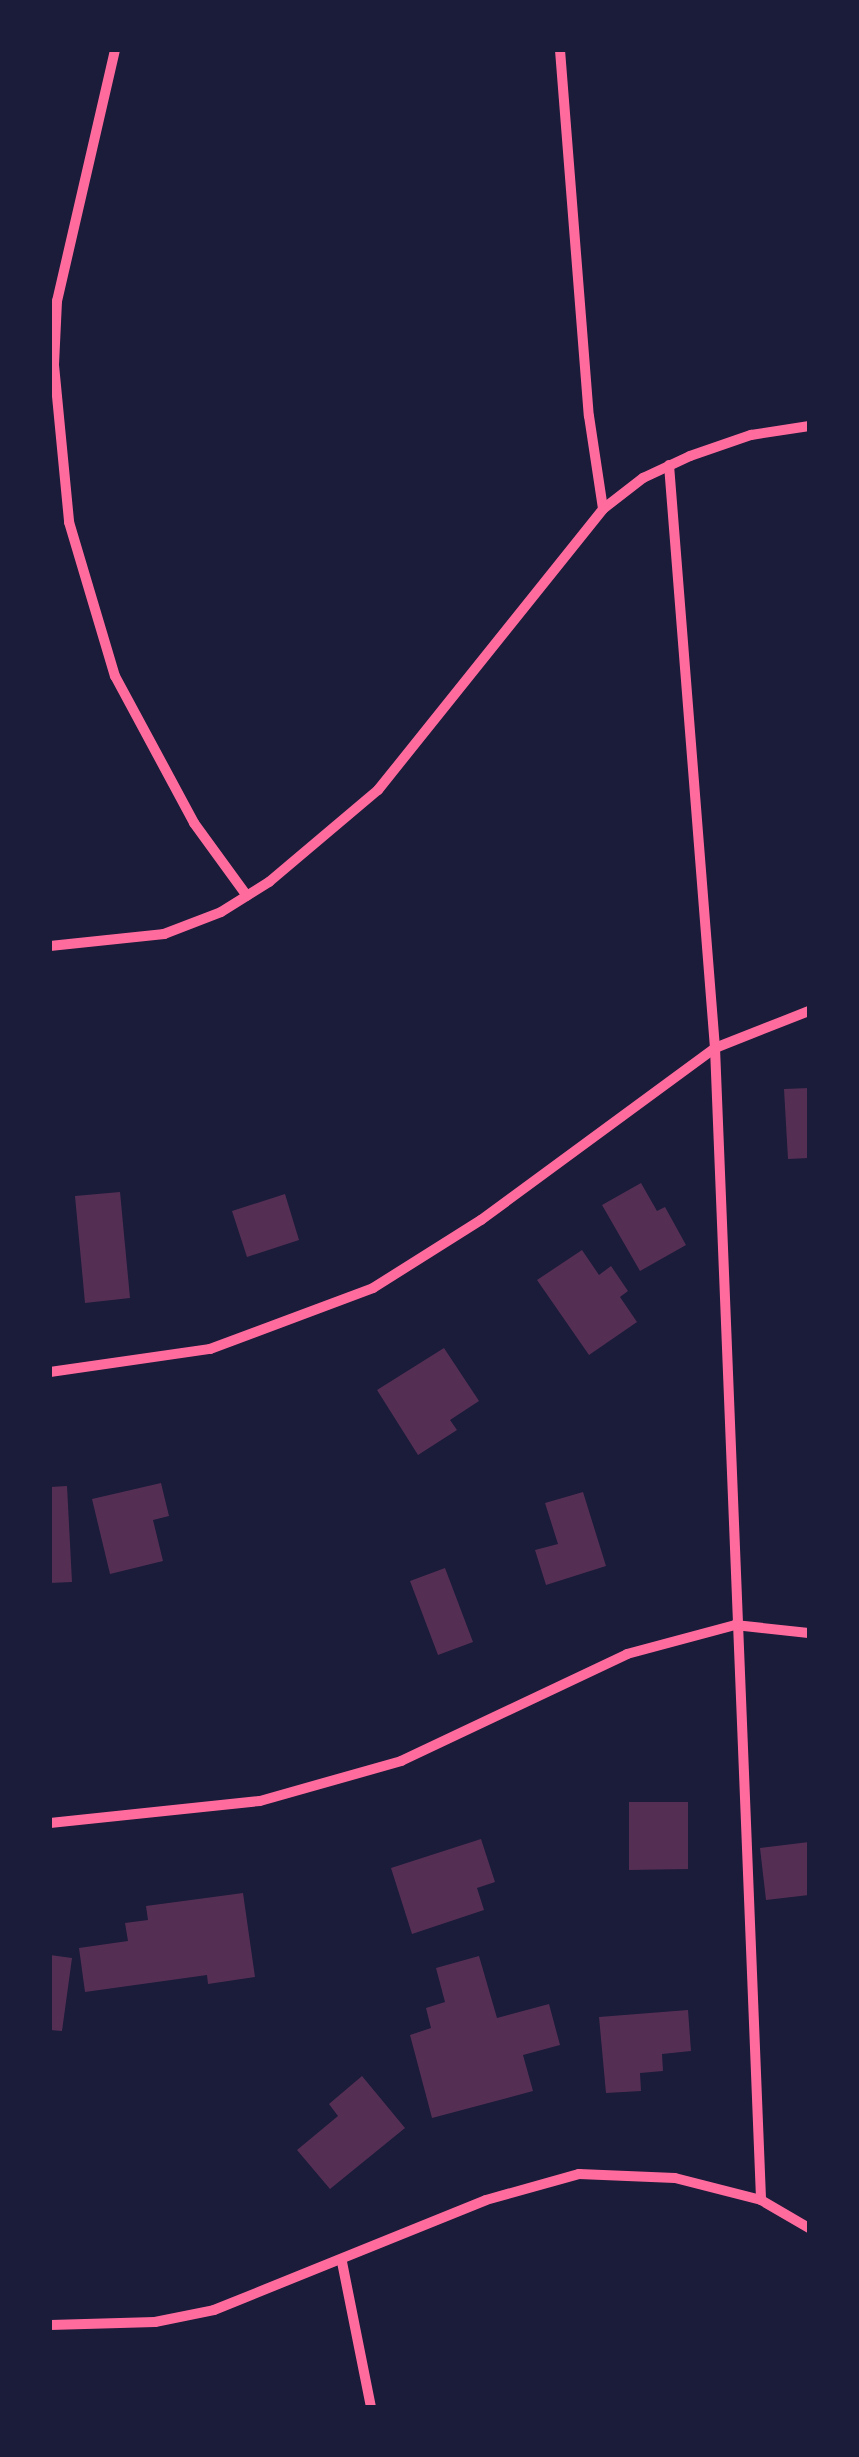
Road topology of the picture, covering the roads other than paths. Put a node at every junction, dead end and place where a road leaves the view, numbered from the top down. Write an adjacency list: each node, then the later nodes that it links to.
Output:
1 (115, 50): 6 (street)
2 (560, 50): 5 (street)
3 (809, 426): 4 (street)
4 (669, 465): 5 (street); 9 (street)
5 (603, 510): 6 (street)
6 (247, 896): 7 (street)
7 (50, 946)
8 (809, 1012): 9 (street)
9 (715, 1048): 10 (street); 11 (street)
10 (50, 1372)
11 (735, 1625): 12 (street); 13 (street); 14 (street)
12 (809, 1634)
13 (50, 1823)
14 (761, 2200): 15 (street); 16 (street)
15 (809, 2228)
16 (342, 2262): 17 (street); 18 (street)
17 (50, 2326)
18 (371, 2407)

